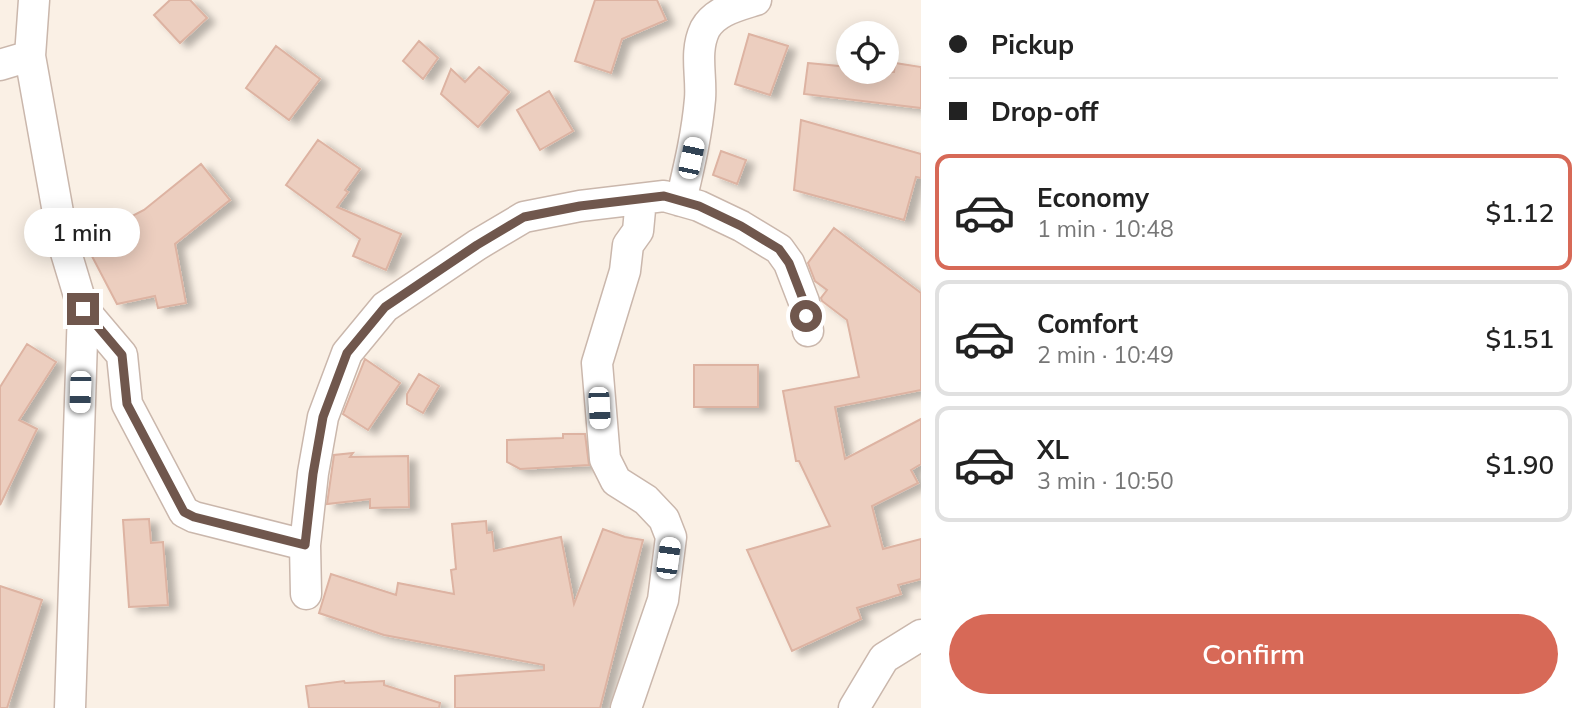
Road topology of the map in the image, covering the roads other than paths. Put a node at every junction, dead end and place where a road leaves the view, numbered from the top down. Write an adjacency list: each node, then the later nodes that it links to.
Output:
1 (34, 0): 3 (street)
2 (756, 0): 6 (street)
3 (30, 56): 4 (street); 7 (street)
4 (0, 65)
5 (642, 199): 6 (street); 9 (street); 13 (street)
6 (681, 201): 8 (street)
7 (83, 309): 9 (street); 12 (street)
8 (808, 331)
9 (305, 545): 10 (street)
10 (306, 594)
11 (921, 635): 14 (street)
12 (70, 708)
13 (626, 708)
14 (854, 708)

